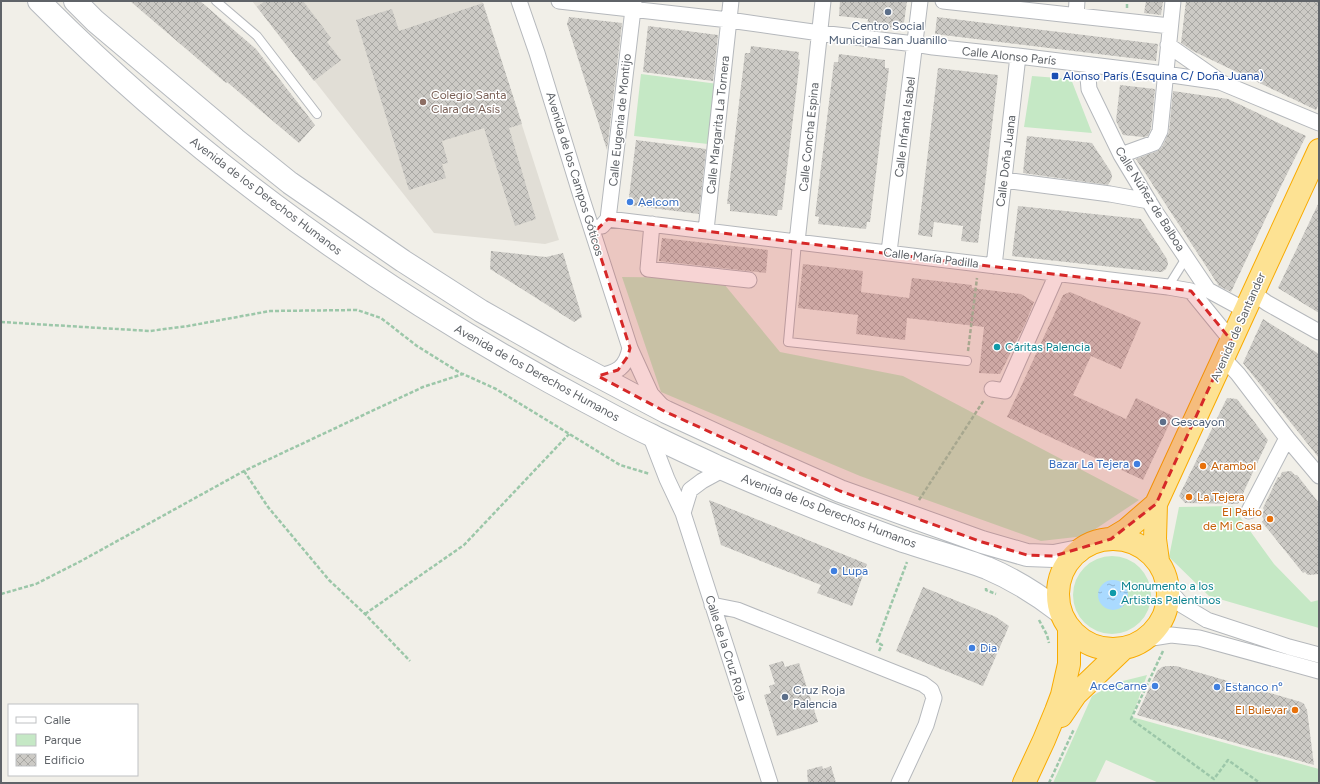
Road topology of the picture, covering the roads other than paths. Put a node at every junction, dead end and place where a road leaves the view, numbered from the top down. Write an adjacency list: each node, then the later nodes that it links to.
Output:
1 (39, 1): 48 (main road, Avenida de los Derechos Humanos)
2 (75, 1): 45 (main road, Avenida de los Derechos Humanos)
3 (216, 1): 23 (lane)
4 (519, 1): 32 (street, Avenida de los Campos Góticos)
5 (559, 1): 11 (street, Calle Alonso París)
6 (731, 1): 14 (street, Calle Margarita La Tornera)
7 (824, 1): 16 (street, Calle Concha Espina)
8 (920, 1): 17 (street, Calle Infanta Isabel)
9 (943, 1): 12 (street)
10 (1173, 1): 15 (street)
11 (634, 5): 14 (street, Calle Alonso París); 29 (street, Calle Eugenia de Montijo)
12 (1025, 5): 13 (street)
13 (1076, 8): 15 (street)
14 (729, 20): 16 (street, Calle Alonso París); 31 (street, Calle Margarita La Tornera)
15 (1170, 26): 18 (street)
16 (820, 33): 17 (street, Calle Alonso París); 33 (street, Calle Concha Espina)
17 (915, 44): 19 (street, Calle Alonso París); 34 (street, Calle Infanta Isabel)
18 (1168, 45): 21 (street); 22 (street, Calle Alonso París)
19 (1018, 56): 20 (street, Calle Alonso París); 27 (street, Calle Doña Juana)
20 (1087, 65): 21 (street, Calle Alonso París); 26 (street, Calle Núñez de Balboa)
21 (1165, 74): 22 (street, Calle Alonso París); 26 (street)
22 (1220, 82): 24 (street, Calle Alonso París)
23 (317, 114)
24 (1319, 123)
25 (1319, 150): 40 (highway, Avenida de Santander)
26 (1121, 155): 28 (street, Calle Núñez de Balboa)
27 (1004, 180): 28 (street); 36 (street, Calle Doña Juana)
28 (1149, 201): 35 (street, Calle Núñez de Balboa)
29 (608, 219): 30 (street, Calle María Padilla); 32 (street)
30 (652, 224): 31 (street, Calle María Padilla); 38 (street)
31 (706, 230): 33 (street, Calle María Padilla)
32 (593, 233): 42 (street, Avenida de los Campos Góticos)
33 (797, 242): 34 (street, Calle María Padilla); 44 (lane)
34 (889, 252): 36 (street, Calle María Padilla)
35 (1186, 258): 39 (lane); 40 (street, Calle Núñez de Balboa)
36 (986, 265): 37 (street, Calle María Padilla)
37 (1056, 274): 39 (street, Calle María Padilla); 46 (street)
38 (749, 280)
39 (1168, 286): 43 (street, Calle María Padilla)
40 (1249, 302): 41 (street, Calle Núñez de Balboa); 43 (highway, Avenida de Santander)
41 (1319, 332)
42 (630, 348): 45 (street); 47 (street, Avenida de los Campos Góticos)
43 (1227, 349): 49 (street, Calle María Padilla); 52 (highway, Avenida de Santander)
44 (967, 361)
45 (598, 376): 47 (main road, Avenida de los Derechos Humanos)
46 (992, 389)
47 (666, 412): 56 (main road, Avenida de los Derechos Humanos)
48 (650, 435): 50 (main road, Avenida de los Derechos Humanos); 54 (street, Calle de la Cruz Roja)
49 (1287, 438): 51 (street, Calle María Padilla); 53 (street)
50 (724, 469): 54 (street); 60 (main road, Avenida de los Derechos Humanos)
51 (1319, 476)
52 (1156, 504): 55 (highway); 57 (highway)
53 (1249, 511)
54 (683, 513): 59 (street, Calle de la Cruz Roja)
55 (1111, 539): 56 (highway); 57 (highway)
56 (1079, 550): 60 (highway)
57 (1158, 561): 58 (highway)
58 (1169, 590): 61 (highway); 63 (street)
59 (712, 605): 66 (street, Calle de la Cruz Roja); 67 (street)
60 (1064, 620): 62 (highway); 65 (highway)
61 (1146, 639): 62 (highway); 64 (street)
62 (1123, 649): 65 (highway)
63 (1319, 655)
64 (1319, 671)
65 (1044, 740): 68 (highway)
66 (770, 783)
67 (899, 783)
68 (1024, 783)

